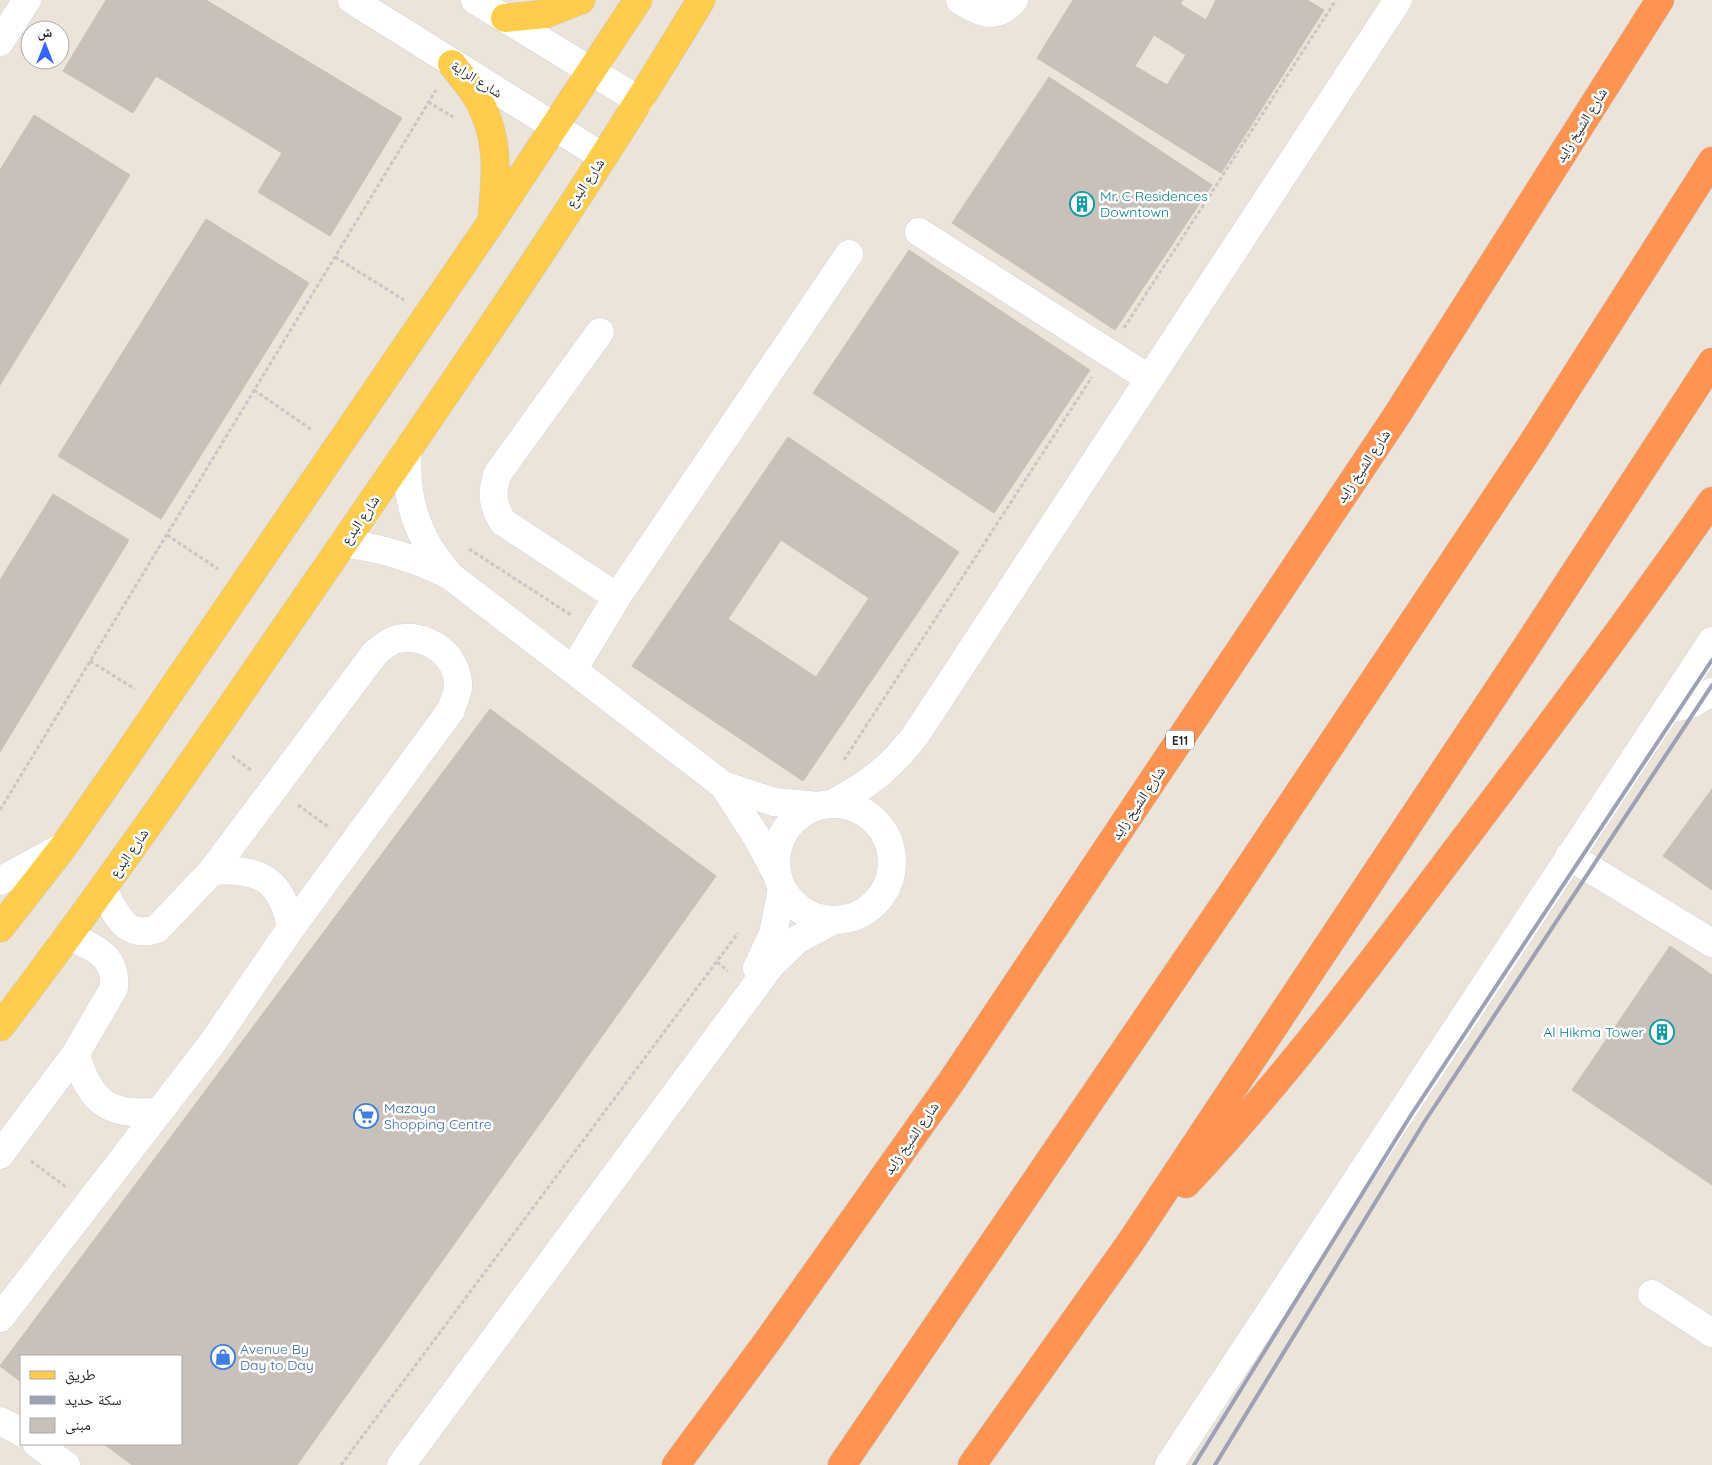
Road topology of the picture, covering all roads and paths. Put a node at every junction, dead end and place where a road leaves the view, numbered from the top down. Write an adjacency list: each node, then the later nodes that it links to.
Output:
1 (27, 0): 13 (street)
2 (352, 0): 14 (street, شارع الراية)
3 (475, 0): 12 (street)
4 (582, 0): 12 (main road)
5 (638, 0): 15 (main road)
6 (701, 0): 16 (main road, شارع البدع)
7 (960, 0): 8 (street)
8 (1014, 0)
9 (1336, 0): 26 (path)
10 (1398, 0): 28 (street)
11 (1660, 0): 77 (highway, شارع الشيخ زايد / E11)
12 (505, 18): 15 (street)
13 (0, 42)
14 (452, 64): 17 (street, شارع الراية); 20 (main road); 23 (path)
15 (592, 70): 16 (street); 17 (main road)
16 (640, 101): 18 (main road, شارع البدع)
17 (554, 127): 18 (street, شارع الراية); 20 (main road)
18 (603, 157): 31 (main road, شارع البدع)
19 (1712, 161): 78 (highway)
20 (492, 222): 24 (main road)
21 (919, 232): 26 (street)
22 (849, 254): 37 (street)
23 (335, 257): 24 (path); 29 (path)
24 (428, 314): 30 (main road)
25 (600, 332): 37 (street)
26 (1108, 352): 28 (street); 45 (path)
27 (1712, 362): 67 (highway)
28 (1150, 379): 47 (street)
29 (254, 390): 30 (path); 33 (path)
30 (338, 447): 36 (main road)
31 (408, 450): 34 (main road, شارع البدع); 35 (street)
32 (1712, 501): 67 (highway)
33 (167, 535): 36 (path); 40 (path)
34 (343, 543): 35 (street); 54 (main road, شارع البدع)
35 (449, 575): 38 (path); 41 (street)
36 (243, 586): 43 (main road)
37 (617, 597): 38 (street)
38 (596, 632): 41 (street)
39 (1712, 641): 44 (street)
40 (90, 662): 43 (path); 48 (path)
41 (573, 670): 46 (street)
42 (1712, 692): 44 (street)
43 (161, 706): 49 (main road)
44 (1666, 710): 50 (street)
45 (842, 764)
46 (723, 785): 47 (street); 53 (street)
47 (825, 805): 53 (street); 55 (street)
48 (0, 810)
49 (64, 846): 52 (street); 57 (main road)
50 (1569, 856): 60 (street); 80 (street)
51 (212, 872): 54 (street); 58 (street); 58 (street)
52 (0, 881)
53 (779, 882): 55 (street); 61 (street)
54 (103, 890): 59 (main road, شارع البدع)
55 (834, 920): 61 (street)
56 (744, 926): 75 (path)
57 (0, 928)
58 (292, 928): 64 (street)
59 (69, 936): 62 (main road, شارع البدع); 63 (street)
60 (1712, 943)
61 (738, 1011): 76 (street)
62 (0, 1027)
63 (76, 1053): 64 (street); 65 (street)
64 (160, 1111): 66 (street)
65 (4, 1150): 66 (path)
66 (88, 1204): 69 (street)
67 (1130, 1243): 79 (highway)
68 (1652, 1294): 70 (street)
69 (0, 1318)
70 (1712, 1334)
71 (0, 1421): 72 (street)
72 (20, 1431)
73 (38, 1445): 74 (street)
74 (66, 1465)
75 (341, 1465)
76 (401, 1465)
77 (676, 1465)
78 (842, 1465)
79 (972, 1465)
80 (1168, 1465)

